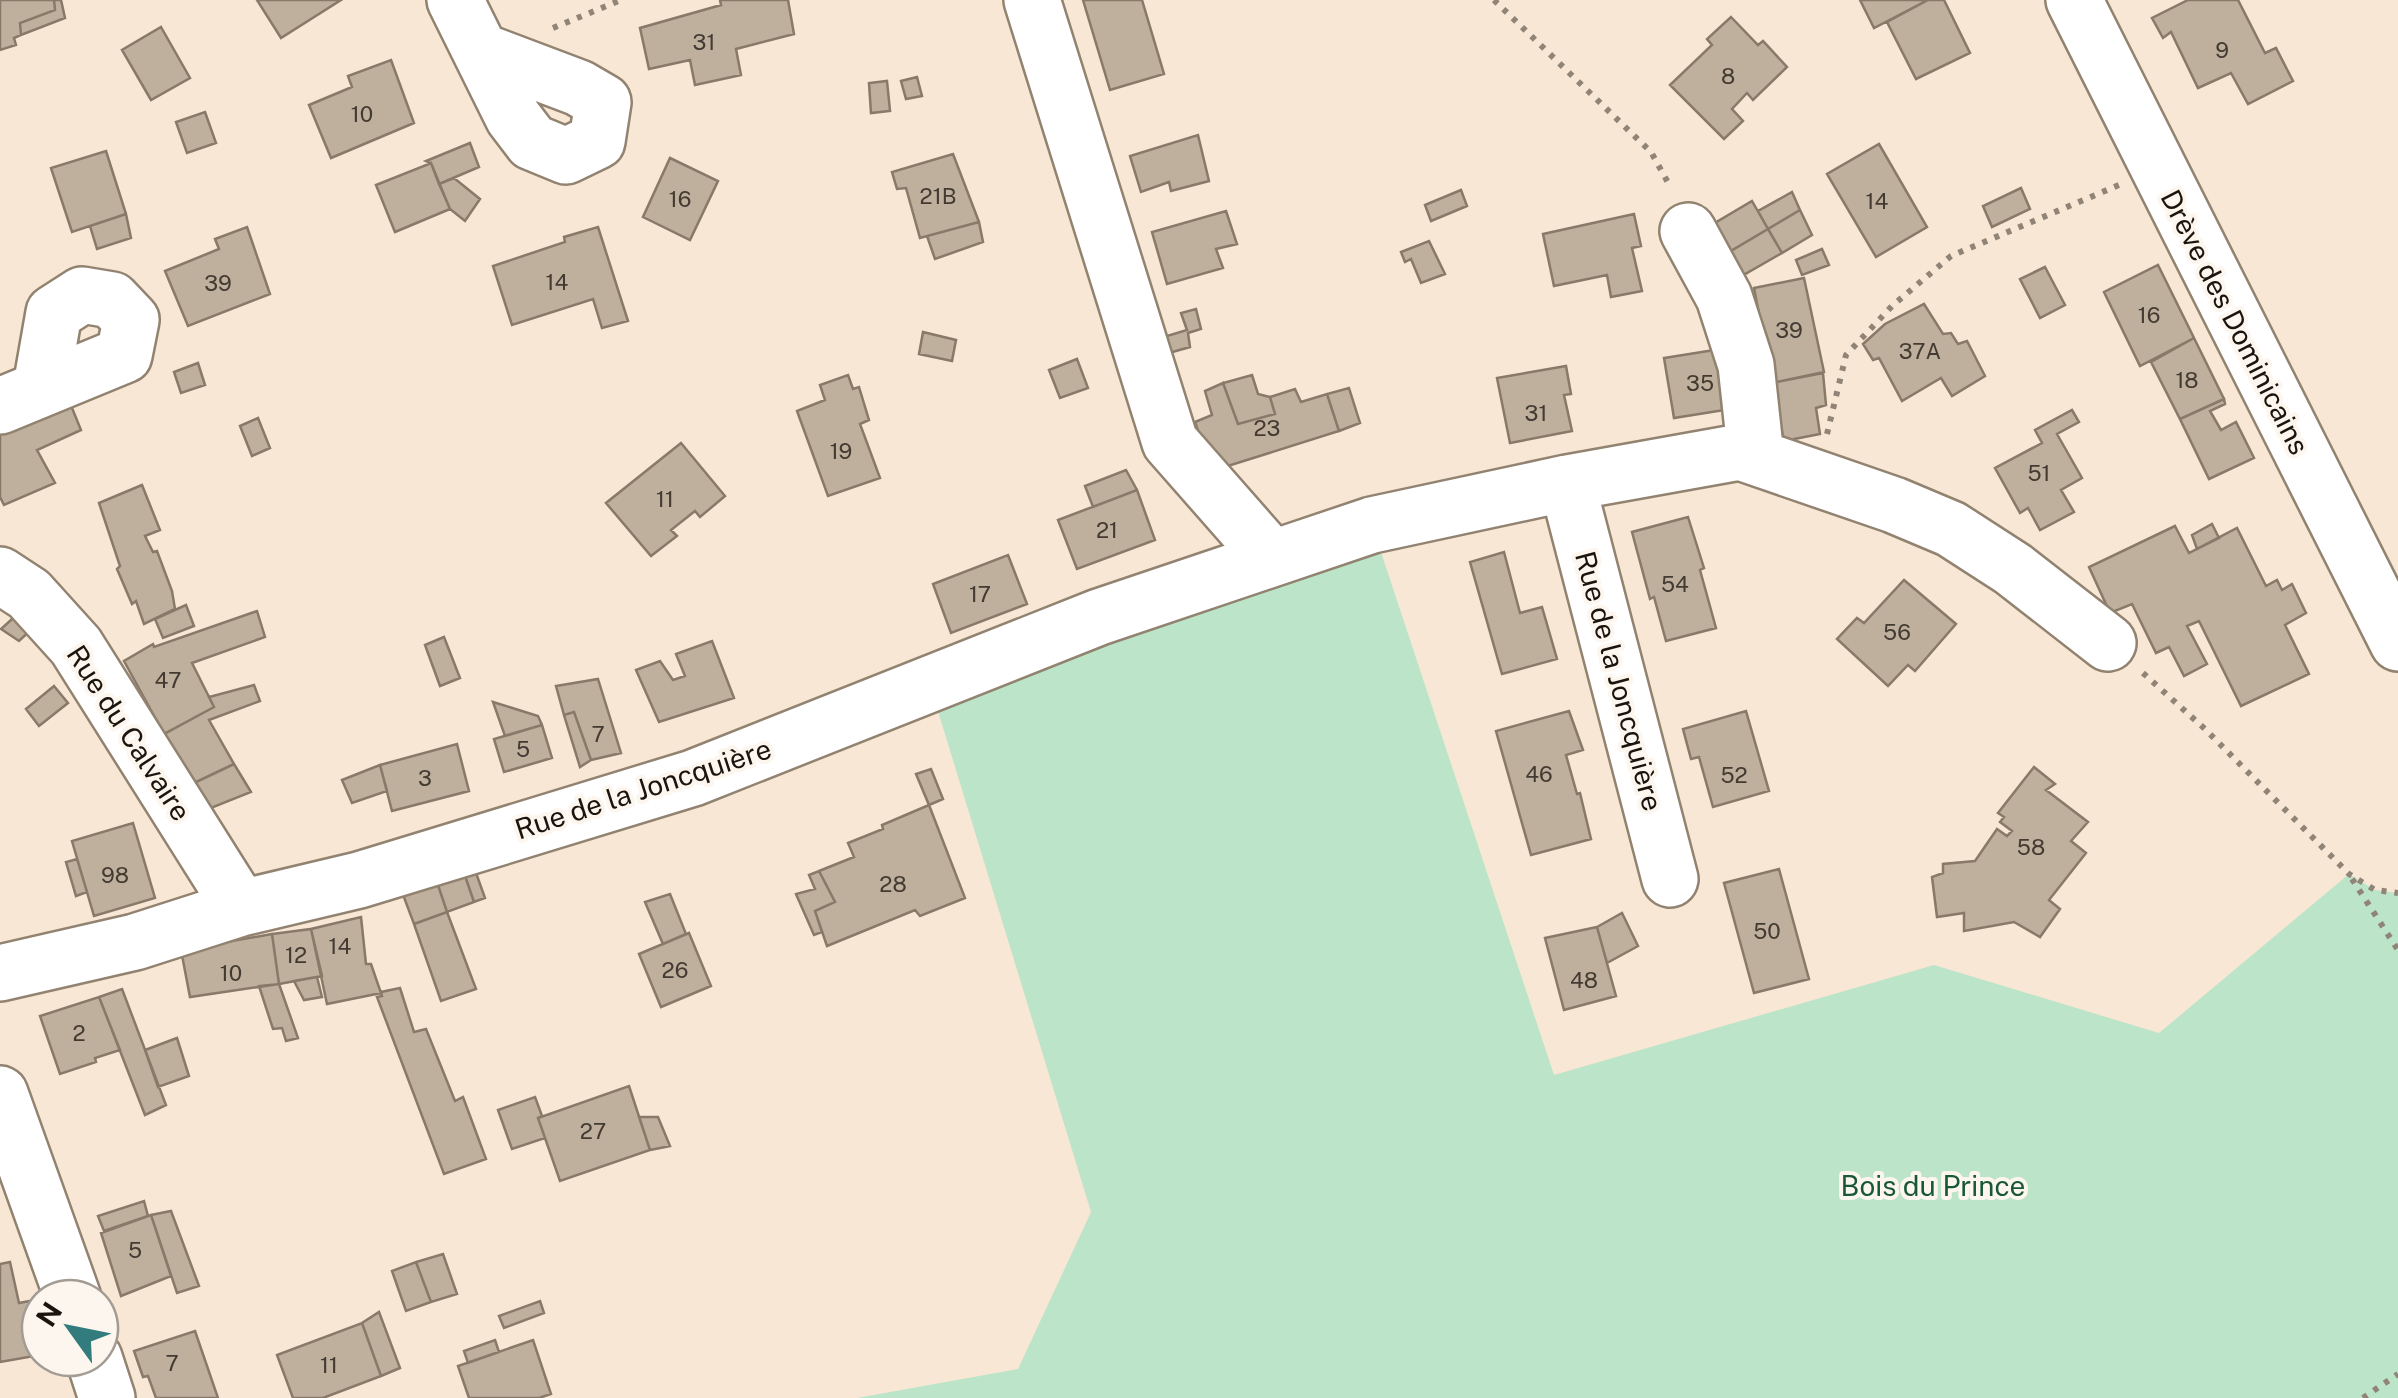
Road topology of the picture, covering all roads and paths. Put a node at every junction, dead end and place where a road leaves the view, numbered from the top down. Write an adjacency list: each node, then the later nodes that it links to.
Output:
1 (455, 0): 5 (street)
2 (1032, 0): 11 (street)
3 (1494, 0): 7 (path)
4 (2074, 0): 6 (street, Drève des Dominicains)
5 (481, 51)
6 (2158, 170): 9 (path); 14 (street, Drève des Dominicains)
7 (1688, 231): 8 (street)
8 (1756, 457): 9 (street, Rue de la Joncquière); 10 (street, Rue de la Joncquière)
9 (1806, 475): 13 (street, Rue de la Joncquière)
10 (1567, 483): 11 (street, Rue de la Joncquière); 16 (street, Rue de la Joncquière)
11 (1271, 558): 18 (street, Rue de la Joncquière)
12 (0, 575): 18 (street, Rue du Calvaire)
13 (2108, 643): 15 (path)
14 (2398, 644)
15 (2349, 874): 17 (path); 19 (path)
16 (1670, 879)
17 (2398, 893)
18 (241, 908): 20 (street, Rue de la Joncquière)
19 (2398, 950)
20 (0, 974)
21 (0, 1094): 22 (street)
22 (67, 1278)
23 (2398, 1374): 24 (path)
24 (2362, 1398)

